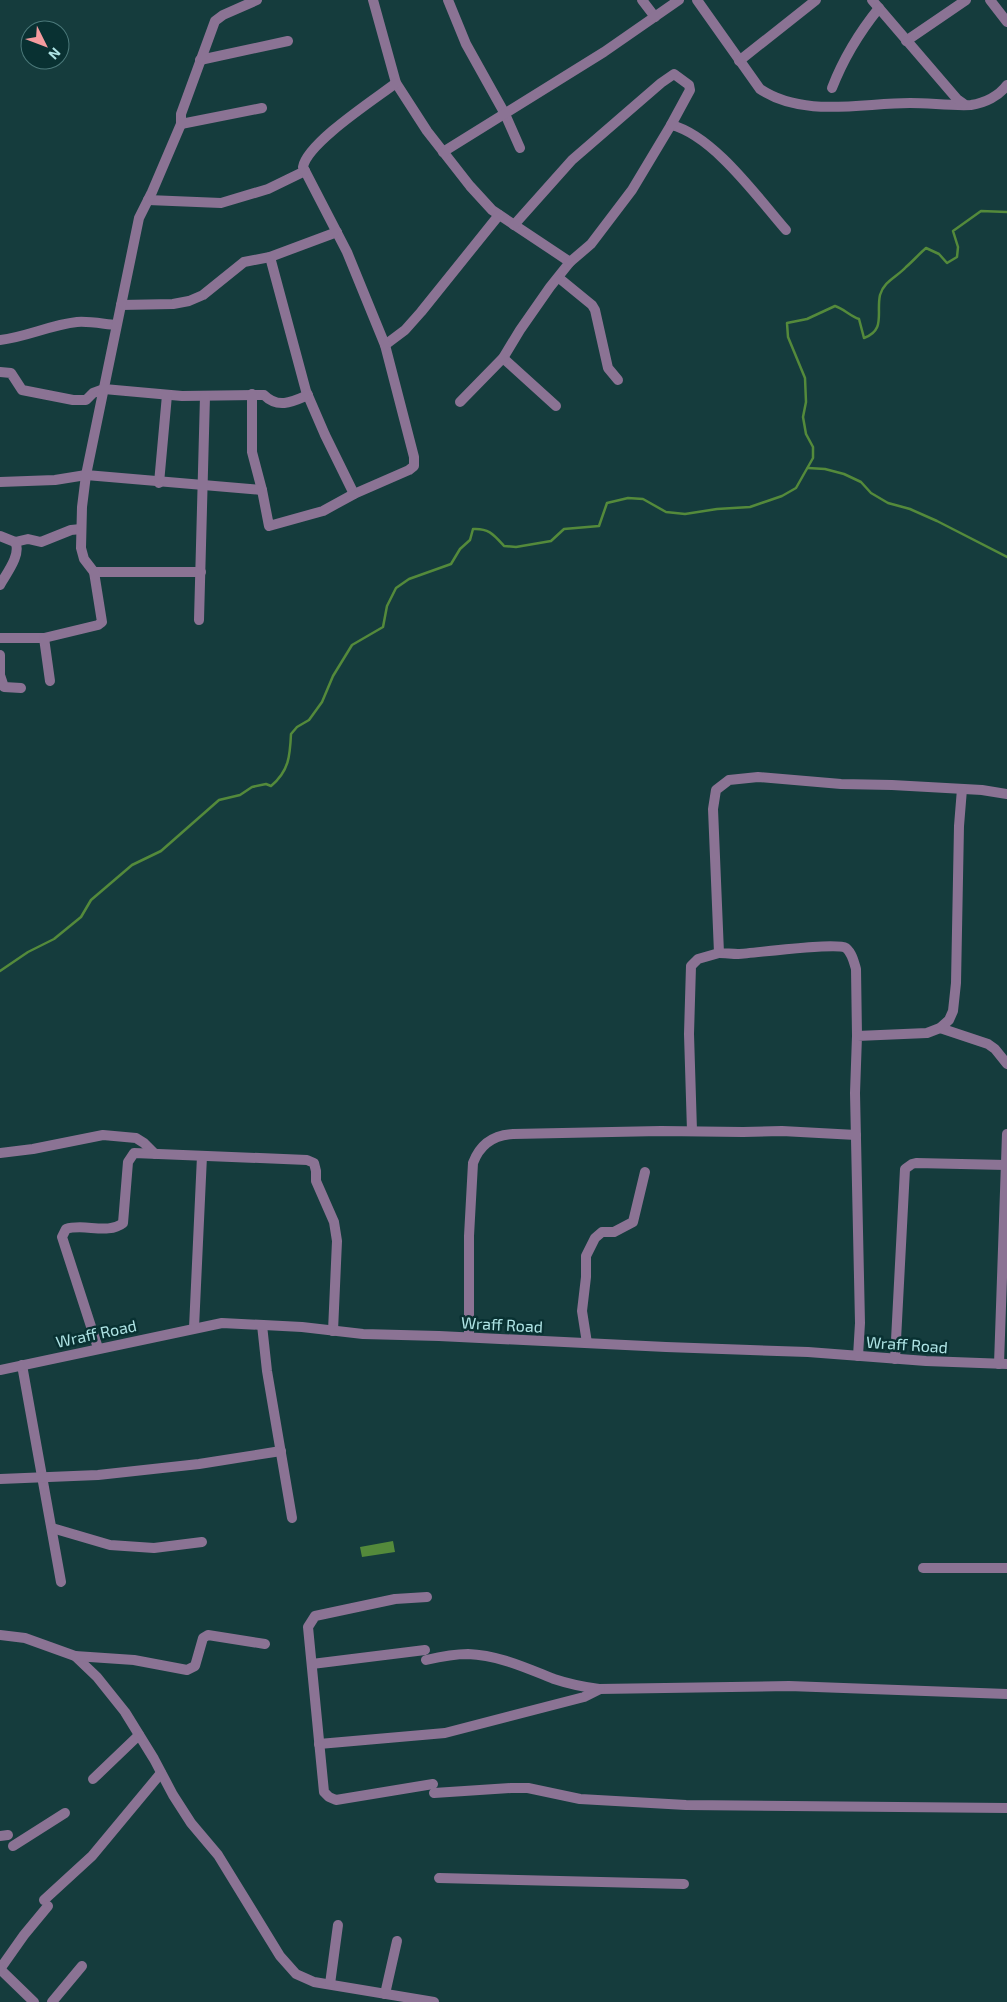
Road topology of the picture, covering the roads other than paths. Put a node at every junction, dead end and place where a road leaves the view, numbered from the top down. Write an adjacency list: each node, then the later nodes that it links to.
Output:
1 (257, 0): 16 (street)
2 (373, 0): 18 (street)
3 (448, 0): 23 (street)
4 (642, 0): 12 (street)
5 (679, 0): 12 (street)
6 (697, 0): 17 (street)
7 (816, 0): 17 (street)
8 (872, 0): 11 (street)
9 (966, 0): 15 (street)
10 (990, 0): 13 (street)
11 (879, 8): 15 (street); 20 (street)
12 (655, 17): 23 (street)
13 (1007, 22)
14 (288, 41): 16 (street)
15 (906, 41): 21 (street)
16 (200, 60): 24 (street)
17 (739, 61): 21 (street)
18 (396, 83): 27 (street); 28 (street)
19 (1007, 85): 21 (street)
20 (832, 88)
21 (964, 104)
22 (262, 108): 24 (street)
23 (505, 114): 26 (street); 27 (street)
24 (182, 124): 29 (street)
25 (671, 125): 31 (street); 32 (street); 35 (street)
26 (520, 148)
27 (443, 152): 30 (street)
28 (305, 171): 29 (street); 33 (street)
29 (148, 200): 37 (street)
30 (499, 215): 31 (street); 40 (street)
31 (514, 225): 35 (street)
32 (786, 230)
33 (337, 232): 34 (street); 40 (street)
34 (270, 257): 37 (street); 47 (street)
35 (570, 262): 36 (street)
36 (559, 278): 41 (street); 43 (street)
37 (121, 305): 38 (street)
38 (116, 325): 39 (street); 44 (street)
39 (0, 340)
40 (385, 345): 56 (street)
41 (503, 358): 49 (street); 50 (street)
42 (0, 372): 44 (street)
43 (618, 380)
44 (104, 389): 46 (street); 51 (street)
45 (252, 394): 47 (street); 48 (street); 55 (street)
46 (167, 395): 48 (street); 53 (street)
47 (308, 395): 56 (street)
48 (205, 396): 54 (street)
49 (460, 402)
50 (556, 406)
51 (86, 475): 52 (street); 53 (street); 57 (street)
52 (0, 482)
53 (159, 482): 54 (street)
54 (201, 486): 55 (street); 61 (street)
55 (262, 490): 56 (street)
56 (354, 494)
57 (81, 529): 59 (street); 60 (street)
58 (0, 536): 59 (street)
59 (15, 542): 62 (street)
60 (94, 572): 61 (street); 65 (street)
61 (201, 572): 63 (street)
62 (0, 584)
63 (199, 620)
64 (0, 638): 65 (street)
65 (44, 638): 68 (street)
66 (0, 655): 67 (street)
67 (0, 675): 69 (street)
68 (50, 680)
69 (21, 688)
70 (962, 789): 71 (street); 72 (street); 73 (street)
71 (1007, 794)
72 (719, 953): 76 (street); 78 (street)
73 (950, 1017): 74 (street); 75 (street)
74 (940, 1028): 75 (street); 76 (street)
75 (956, 1032): 77 (street)
76 (857, 1036): 80 (street)
77 (1007, 1064)
78 (692, 1131): 80 (street); 89 (street)
79 (1007, 1134): 84 (street)
80 (856, 1135): 92 (street)
81 (0, 1153): 82 (street)
82 (155, 1154): 83 (street); 91 (street)
83 (202, 1156): 87 (street); 88 (street)
84 (1006, 1165): 93 (street); 94 (street)
85 (645, 1172): 90 (street)
86 (262, 1325): 87 (street, Wraff Road); 88 (street, Wraff Road); 97 (street)
87 (194, 1328): 91 (street, Wraff Road)
88 (333, 1331): 89 (street, Wraff Road)
89 (468, 1337): 90 (street, Wraff Road)
90 (587, 1343): 92 (street, Wraff Road)
91 (98, 1348): 95 (street, Wraff Road)
92 (858, 1356): 93 (street, Wraff Road)
93 (895, 1358): 94 (street, Wraff Road)
94 (1003, 1364)
95 (22, 1365): 96 (street, Wraff Road); 98 (street)
96 (0, 1370)
97 (281, 1452): 98 (street); 100 (street)
98 (42, 1478): 99 (street); 101 (street)
99 (0, 1479)
100 (292, 1518)
101 (52, 1528): 102 (street); 105 (street)
102 (202, 1542)
103 (923, 1568): 104 (street)
104 (1007, 1568)
105 (61, 1582)
106 (427, 1597): 110 (street)
107 (0, 1635): 109 (street)
108 (265, 1644): 109 (street)
109 (75, 1656): 113 (street)
110 (312, 1664): 111 (street); 114 (street)
111 (601, 1689): 112 (street); 114 (street)
112 (1007, 1694)
113 (139, 1735): 115 (street); 116 (street)
114 (319, 1744): 117 (street)
115 (161, 1773): 125 (street); 126 (street)
116 (93, 1779)
117 (1007, 1808)
118 (66, 1813): 119 (street)
119 (13, 1846)
120 (439, 1878): 121 (street)
121 (684, 1884)
122 (338, 1926): 126 (street)
123 (397, 1941): 127 (street)
124 (82, 1966): 130 (street)
125 (0, 1969): 129 (street)
126 (330, 1984): 127 (street)
127 (385, 1994): 128 (street)
128 (406, 2000): 131 (street)
129 (34, 2002)
130 (52, 2002)
131 (434, 2002)

